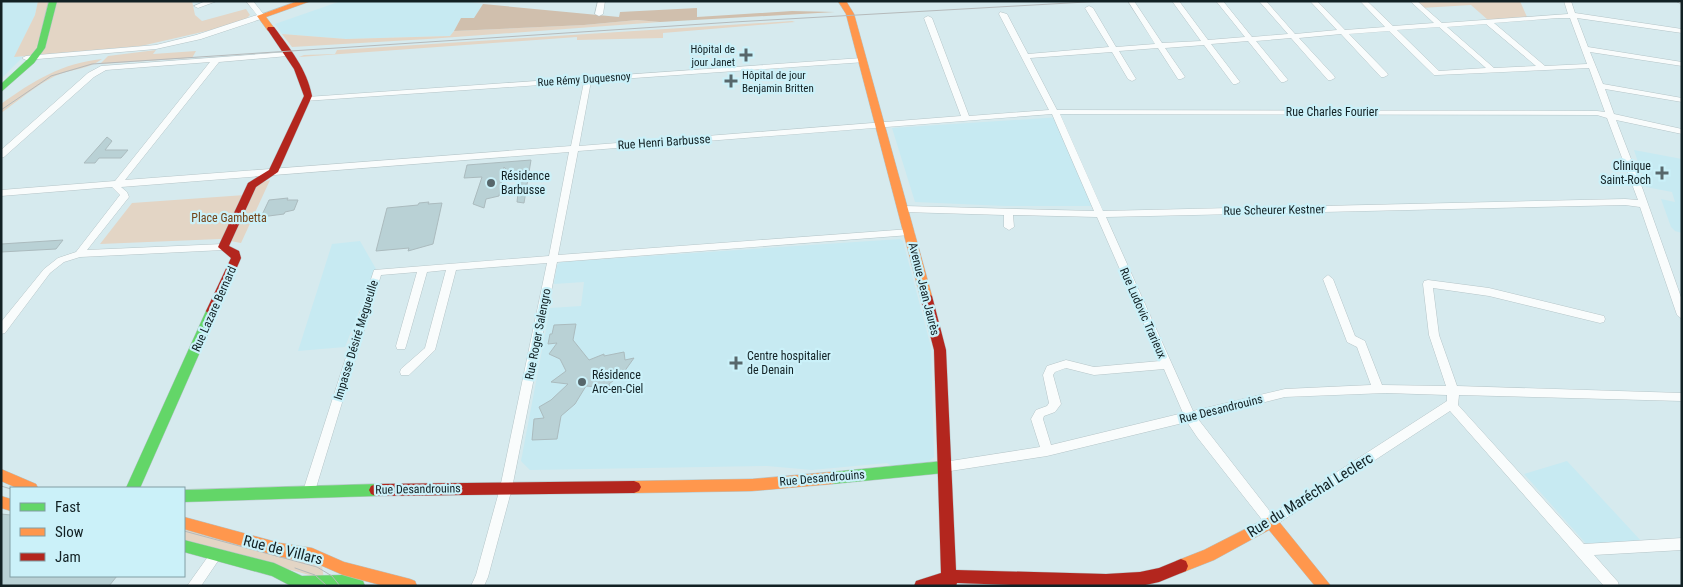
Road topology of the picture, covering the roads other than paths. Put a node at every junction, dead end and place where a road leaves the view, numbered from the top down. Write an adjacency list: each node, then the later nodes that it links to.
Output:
1 (53, 1): 34 (street)
2 (214, 1): 15 (street)
3 (249, 1): 19 (street)
4 (307, 1): 19 (street)
5 (602, 1): 17 (street)
6 (842, 1): 37 (street, Avenue Jean Jaurès)
7 (1175, 1): 29 (street)
8 (1219, 1): 28 (street)
9 (1262, 1): 27 (street)
10 (1313, 1): 26 (street)
11 (1363, 1): 24 (street)
12 (1412, 1): 23 (street)
13 (1568, 1): 20 (street)
14 (1131, 2): 30 (street)
15 (198, 6)
16 (1089, 8): 31 (street)
17 (599, 14)
18 (1003, 14): 33 (street, Rue Ludovic Trarieux)
19 (261, 16): 34 (street); 35 (street)
20 (1573, 16): 22 (street); 25 (street); 32 (street)
21 (928, 18): 56 (street)
22 (1487, 21): 23 (street); 40 (street)
23 (1439, 25): 24 (street); 41 (street)
24 (1391, 28): 26 (street); 41 (street)
25 (1682, 31)
26 (1343, 32): 27 (street); 42 (street)
27 (1293, 36): 28 (street); 44 (street)
28 (1250, 39): 29 (street); 47 (street)
29 (1206, 42): 30 (street); 48 (street)
30 (1160, 46): 31 (street); 43 (street)
31 (1114, 49): 33 (street); 46 (street)
32 (1585, 49): 38 (street); 39 (street)
33 (1025, 56): 54 (street, Rue Ludovic Trarieux)
34 (30, 58): 49 (street); 51 (street)
35 (291, 58): 36 (street); 52 (street)
36 (217, 59): 60 (street); 62 (street)
37 (862, 60): 45 (street, Rue Rémy Duquesnoy); 57 (street, Avenue Jean Jaurès)
38 (1682, 64)
39 (1592, 66): 40 (street); 50 (street)
40 (1542, 67): 41 (street)
41 (1492, 70)
42 (1384, 75)
43 (1181, 77)
44 (1331, 78)
45 (588, 79): 52 (street, Rue Rémy Duquesnoy); 59 (street, Rue Roger Salengro)
46 (1132, 79)
47 (1284, 80)
48 (1236, 82)
49 (1, 83)
50 (1599, 86): 53 (street); 55 (street)
51 (1, 89)
52 (307, 99): 61 (street)
53 (1682, 100)
54 (1054, 112): 55 (street, Rue Charles Fourier); 56 (street, Rue Henri Barbusse); 67 (street, Rue Ludovic Trarieux)
55 (1610, 114): 58 (street, Rue Charles Fourier); 64 (street)
56 (966, 118): 57 (street, Rue Henri Barbusse)
57 (880, 125): 59 (street, Rue Henri Barbusse); 65 (street, Avenue Jean Jaurès)
58 (1682, 132)
59 (573, 149): 61 (street, Rue Henri Barbusse); 72 (street, Rue Roger Salengro)
60 (1, 155)
61 (273, 172): 62 (street, Rue Henri Barbusse); 70 (street, Rue Lazare Bernard)
62 (117, 184): 63 (street, Rue Henri Barbusse); 71 (street)
63 (1, 193)
64 (1644, 204): 67 (street, Rue Scheurer Kestner); 76 (street)
65 (904, 209): 66 (street, Rue Scheurer Kestner); 69 (street, Avenue Jean Jaurès)
66 (1008, 212): 67 (street, Rue Scheurer Kestner); 68 (street)
67 (1100, 214): 80 (street, Rue Ludovic Trarieux)
68 (1009, 227)
69 (910, 232): 72 (street, Impasse Désiré Megueulle); 88 (street, Avenue Jean Jaurès)
70 (223, 248): 71 (street); 91 (street, Rue Lazare Bernard)
71 (79, 254): 78 (street)
72 (553, 258): 73 (street, Impasse Désiré Megueulle); 92 (street, Rue Roger Salengro)
73 (452, 267): 74 (street, Impasse Désiré Megueulle); 81 (street)
74 (423, 269): 79 (street); 93 (street, Impasse Désiré Megueulle)
75 (1328, 279): 82 (street)
76 (1682, 315)
77 (1600, 319): 83 (street)
78 (1, 330)
79 (401, 346)
80 (1167, 365): 86 (street, Rue Ludovic Trarieux); 87 (street)
81 (405, 372)
82 (1378, 389): 83 (street, Rue Desandrouins); 86 (street, Rue Desandrouins)
83 (1453, 391): 84 (street); 85 (street)
84 (1682, 397)
85 (1451, 406): 95 (street, Rue du Maréchal Leclerc); 99 (street)
86 (1190, 417): 87 (street, Rue Desandrouins); 95 (street, Rue Ludovic Trarieux)
87 (1047, 451): 88 (street, Rue Desandrouins)
88 (944, 467): 92 (street, Rue Desandrouins); 101 (street, Avenue Jean Jaurès)
89 (1, 475): 90 (street)
90 (29, 487)
91 (133, 487)
92 (506, 488): 93 (street, Rue Desandrouins); 106 (street, Rue Roger Salengro)
93 (308, 491): 94 (street, Rue Desandrouins)
94 (185, 496)
95 (1271, 522): 102 (street, Rue du Maréchal Leclerc); 108 (street, Rue Ludovic Trarieux)
96 (185, 523): 105 (street, Rue de Villars)
97 (1682, 544): 99 (street)
98 (185, 546): 100 (street, Rue de Villars)
99 (1581, 550): 109 (street)
100 (216, 555): 103 (street); 104 (street, Rue de Villars)
101 (949, 581): 102 (street, Rue du Maréchal Leclerc); 107 (street, Rue du Maréchal Leclerc)
102 (1140, 583)
103 (194, 586)
104 (358, 586)
105 (410, 586)
106 (477, 586)
107 (921, 586)
108 (1324, 586)
109 (1613, 586)

